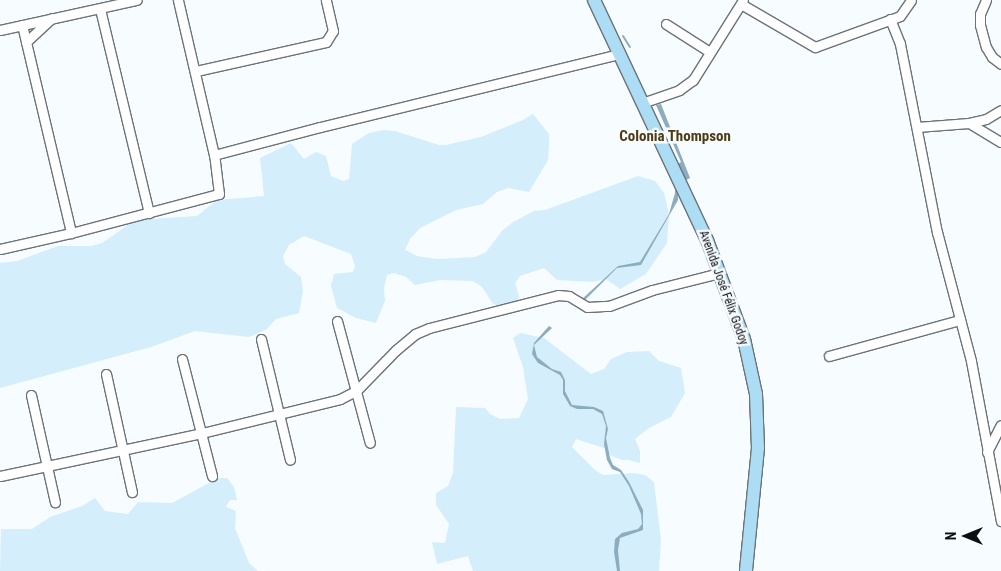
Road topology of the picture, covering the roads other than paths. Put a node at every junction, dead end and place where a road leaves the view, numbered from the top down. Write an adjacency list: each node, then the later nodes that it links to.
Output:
1 (137, 0): 8 (street)
2 (178, 0): 18 (street)
3 (326, 0): 18 (street)
4 (594, 0): 16 (main road, Avenida José Félix Godoy)
5 (910, 0): 10 (street)
6 (986, 0): 17 (street)
7 (742, 2): 10 (street); 15 (street)
8 (100, 9): 9 (street); 25 (street)
9 (52, 18): 12 (street); 14 (street)
10 (890, 20): 22 (street)
11 (666, 24): 15 (street)
12 (22, 25): 13 (street); 14 (street)
13 (0, 30)
14 (26, 42): 26 (street)
15 (710, 52): 19 (street)
16 (619, 54): 19 (main road, Avenida José Félix Godoy); 24 (street)
17 (1001, 64)
18 (196, 71): 24 (street)
19 (642, 103): 28 (main road, Avenida José Félix Godoy)
20 (1001, 110): 21 (street)
21 (970, 123): 22 (street); 23 (street)
22 (917, 127): 29 (street)
23 (1001, 142)
24 (214, 155): 25 (street)
25 (149, 213): 26 (street)
26 (71, 233): 27 (street)
27 (0, 249)
28 (719, 273): 35 (street); 50 (main road, Avenida José Félix Godoy)
29 (960, 320): 32 (street); 42 (street)
30 (337, 321): 35 (street)
31 (261, 339): 37 (street)
32 (829, 356)
33 (182, 359): 39 (street)
34 (106, 374): 41 (street)
35 (356, 391): 37 (street); 40 (street)
36 (31, 395): 44 (street)
37 (278, 414): 39 (street); 43 (street)
38 (1001, 425): 42 (street)
39 (202, 433): 41 (street); 46 (street)
40 (370, 444)
41 (123, 450): 44 (street); 47 (street)
42 (987, 452): 49 (street)
43 (290, 460)
44 (46, 467): 45 (street); 48 (street)
45 (0, 476)
46 (212, 476)
47 (132, 492)
48 (55, 502)
49 (1001, 521)
50 (746, 571)

